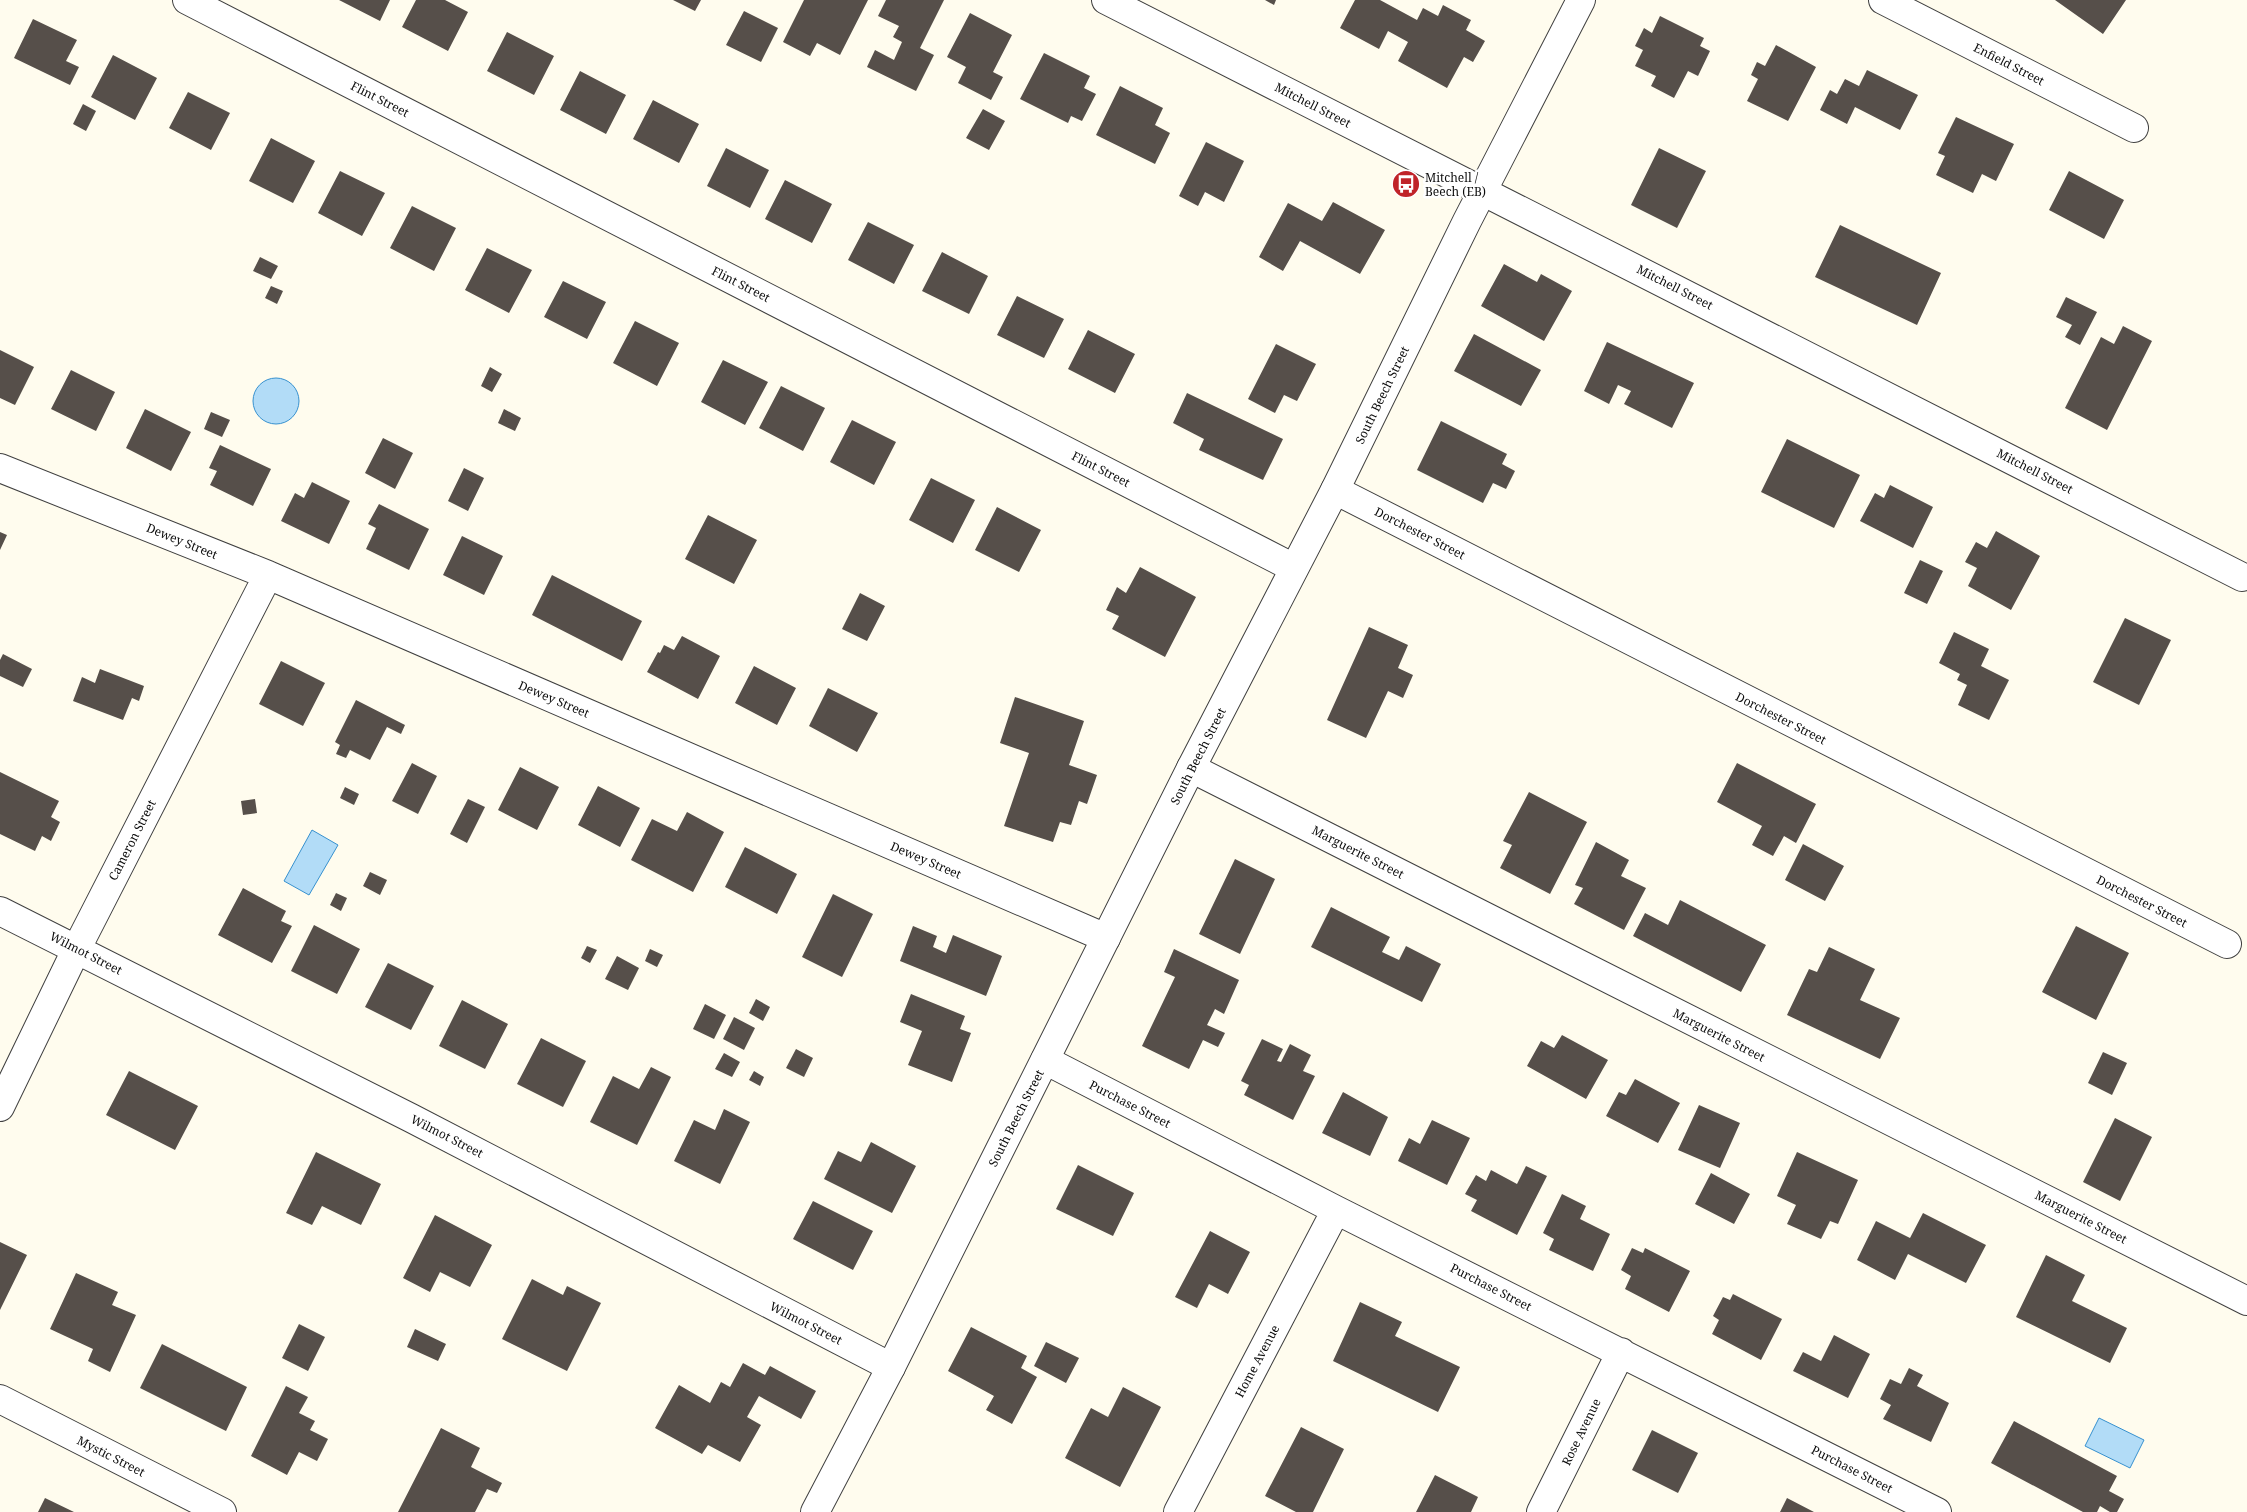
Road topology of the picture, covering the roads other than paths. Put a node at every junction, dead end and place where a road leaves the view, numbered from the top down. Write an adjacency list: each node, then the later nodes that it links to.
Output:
1 (187, 0): 9 (street, Flint Street)
2 (1106, 0): 6 (street, Mitchell Street)
3 (1581, 0): 6 (street, South Beech Street)
4 (1883, 0): 5 (street, Enfield Street)
5 (2134, 128)
6 (1483, 191): 8 (street, South Beech Street); 11 (street, Mitchell Street)
7 (0, 468): 10 (street, Dewey Street)
8 (1335, 490): 9 (street, South Beech Street); 15 (street, Dorchester Street)
9 (1294, 568): 12 (street, South Beech Street)
10 (268, 575): 14 (street, Dewey Street); 16 (street, Cameron Street)
11 (2242, 577)
12 (1191, 768): 14 (street, South Beech Street); 20 (street, Marguerite Street)
13 (0, 911): 16 (street, Wilmot Street)
14 (1106, 938): 17 (street, South Beech Street)
15 (2227, 944)
16 (77, 948): 18 (street, Cameron Street); 22 (street, Wilmot Street)
17 (1045, 1060): 19 (street, Purchase Street); 22 (street, South Beech Street)
18 (0, 1108)
19 (1336, 1210): 21 (street, Purchase Street); 27 (street, Home Avenue)
20 (2247, 1301)
21 (1620, 1352): 24 (street, Purchase Street); 28 (street, Rose Avenue)
22 (892, 1367): 26 (street, South Beech Street)
23 (0, 1399): 25 (street, Mystic Street)
24 (1903, 1504): 29 (street, Purchase Street)
25 (222, 1512)
26 (815, 1512)
27 (1178, 1512)
28 (1541, 1512)
29 (1937, 1512)

